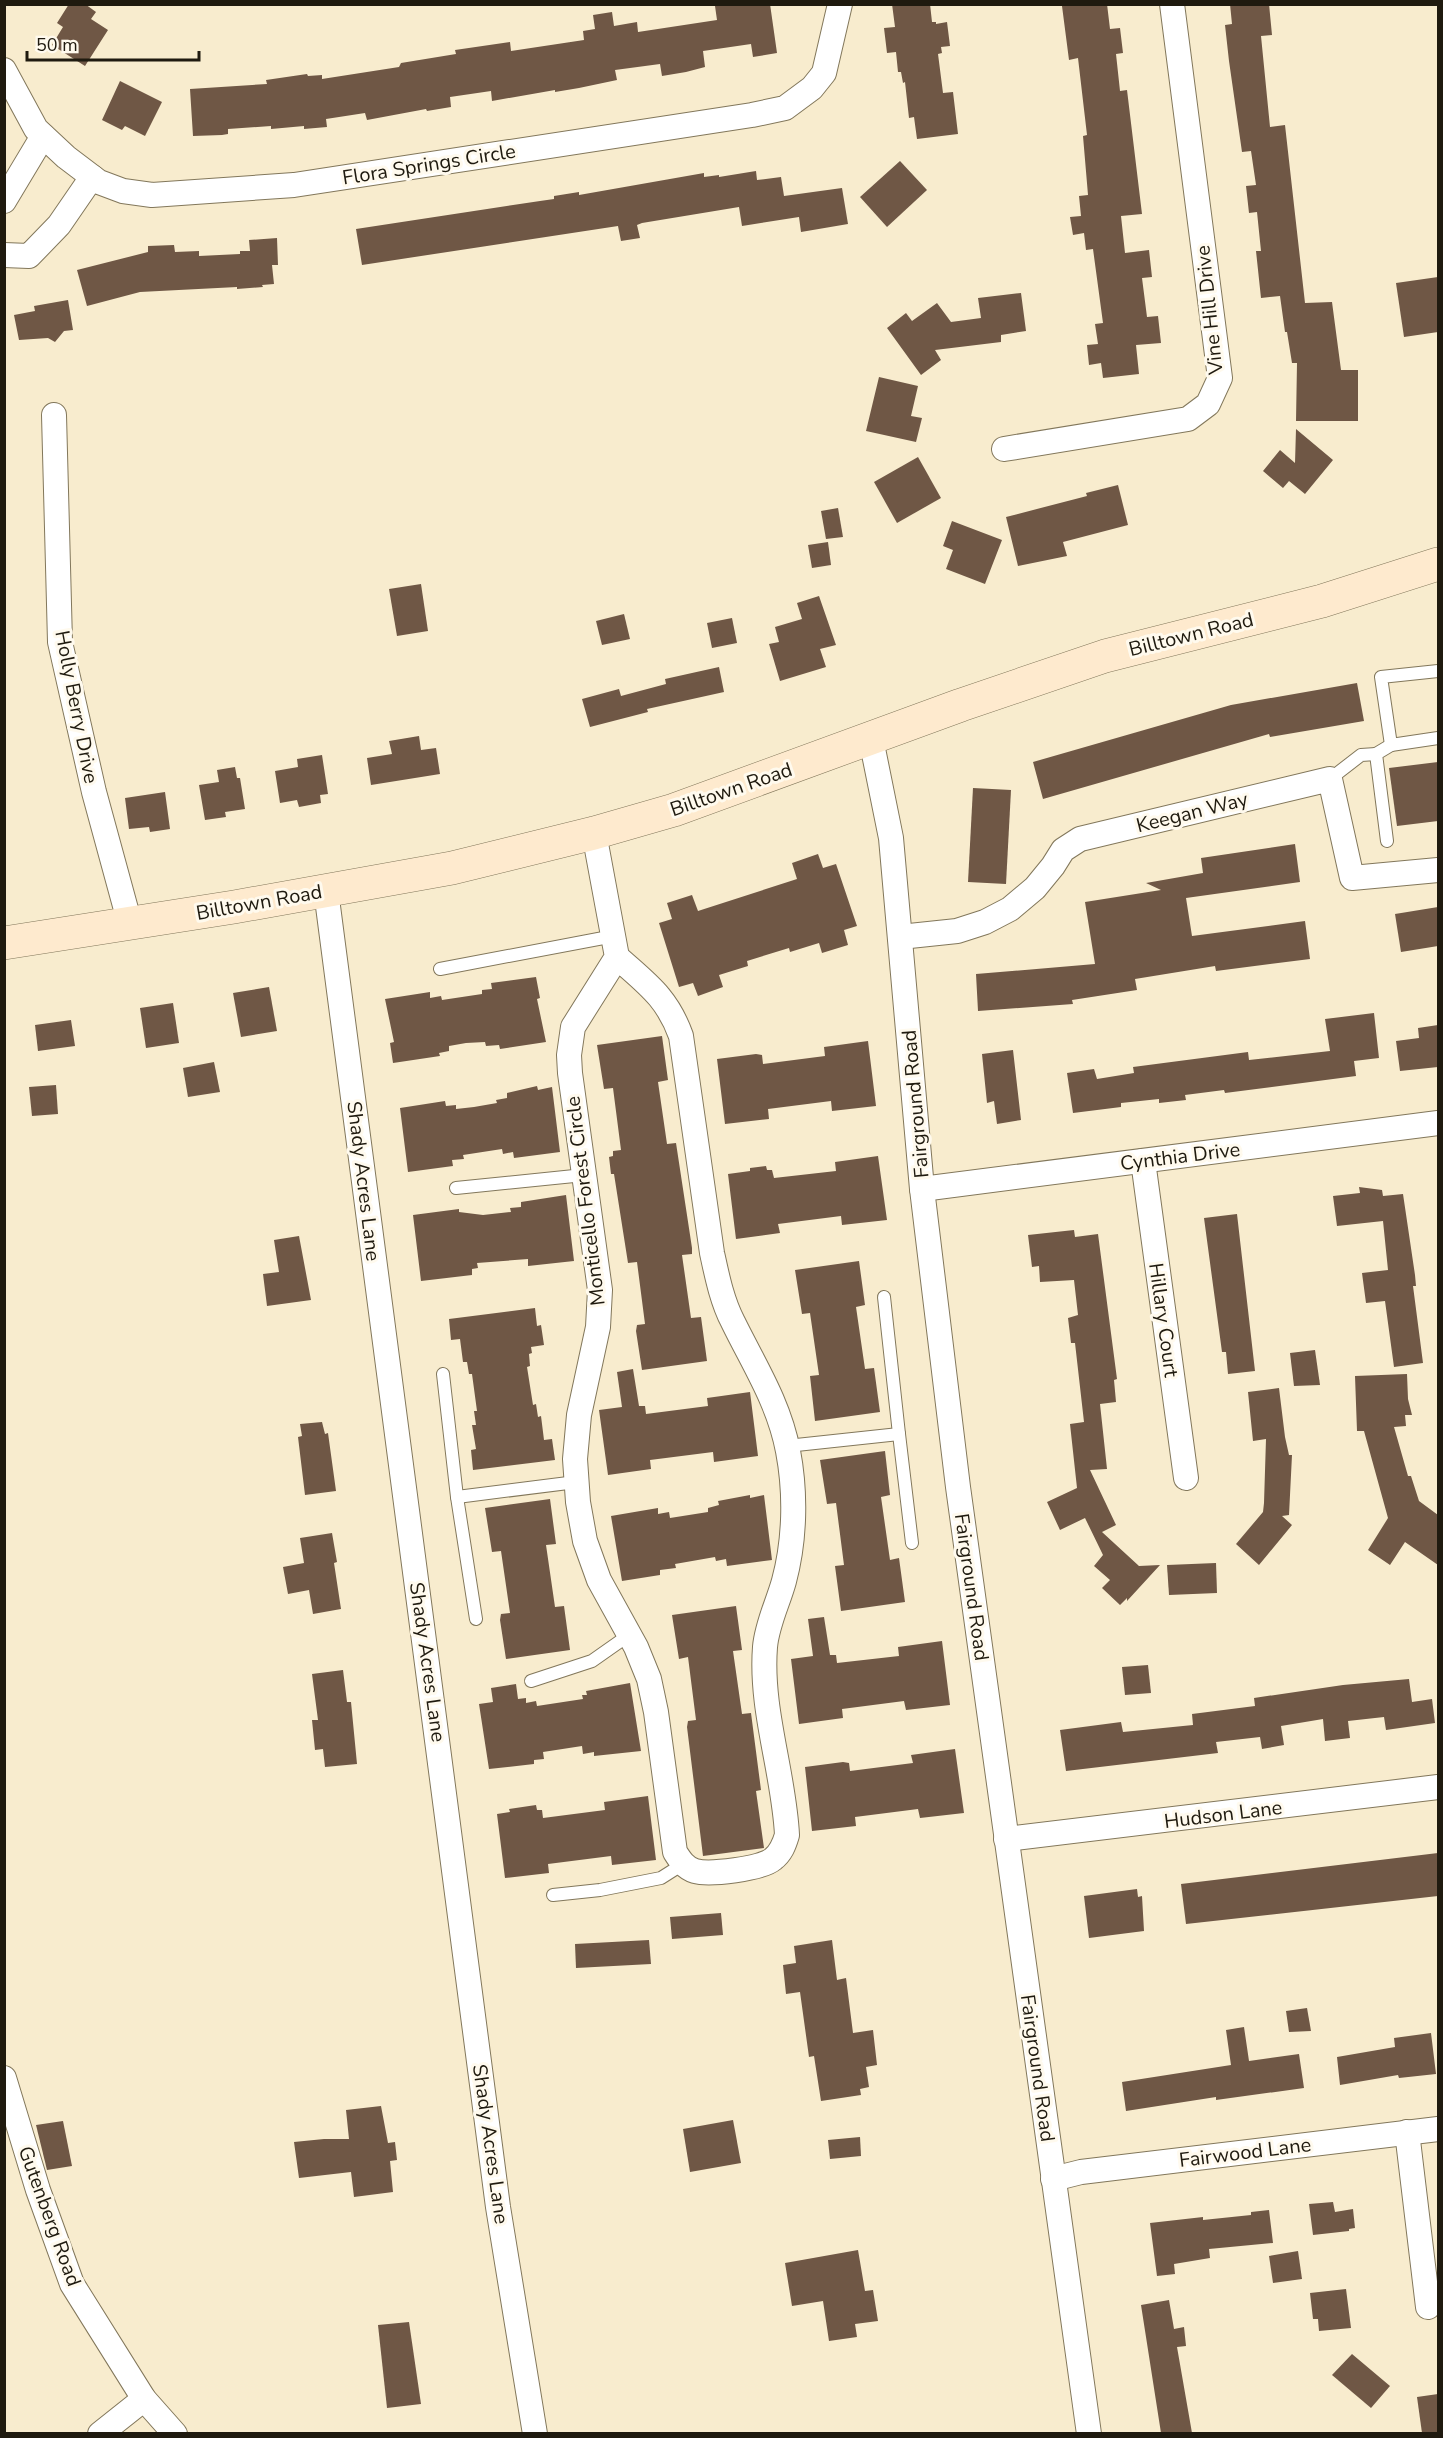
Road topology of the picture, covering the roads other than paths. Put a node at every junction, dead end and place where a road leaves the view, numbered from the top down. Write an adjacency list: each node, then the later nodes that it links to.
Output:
1 (840, 4): 5 (street, Flora Springs Circle)
2 (1172, 4): 9 (street, Vine Hill Drive)
3 (4, 70): 4 (street, Flora Springs Circle)
4 (43, 136): 5 (street, Flora Springs Circle); 6 (street)
5 (92, 177): 7 (street)
6 (4, 201)
7 (4, 255)
8 (54, 415): 21 (street, Holly Berry Drive)
9 (1004, 449)
10 (1438, 564): 13 (main road, Billtown Road)
11 (1438, 671): 14 (lane)
12 (1438, 738): 14 (lane)
13 (871, 739): 17 (main road, Billtown Road); 22 (street, Fairground Road)
14 (1391, 745): 15 (lane)
15 (1376, 754): 16 (lane); 18 (lane)
16 (1330, 779): 19 (street); 22 (street, Keegan Way)
17 (594, 833): 20 (main road, Billtown Road); 24 (street)
18 (1387, 841)
19 (1438, 870)
20 (326, 891): 21 (main road, Billtown Road); 54 (street, Shady Acres Lane)
21 (130, 924): 23 (main road, Billtown Road)
22 (900, 937): 30 (street, Fairground Road)
23 (4, 943)
24 (615, 946): 25 (lane); 28 (street, Monticello Forest Circle); 34 (street)
25 (440, 969)
26 (1438, 1123): 27 (street, Cynthia Drive)
27 (1143, 1161): 30 (street, Cynthia Drive); 35 (street, Hillary Court)
28 (584, 1175): 29 (lane); 36 (street, Monticello Forest Circle)
29 (456, 1188)
30 (922, 1189): 43 (street, Fairground Road)
31 (884, 1297): 33 (lane)
32 (443, 1374): 37 (lane)
33 (899, 1434): 34 (lane); 38 (lane)
34 (787, 1446): 44 (street)
35 (1186, 1478)
36 (576, 1482): 37 (lane); 40 (street, Monticello Forest Circle)
37 (457, 1497): 39 (lane)
38 (912, 1543)
39 (476, 1619)
40 (629, 1635): 41 (lane); 44 (street, Monticello Forest Circle)
41 (531, 1681)
42 (1438, 1787): 43 (street, Hudson Lane)
43 (1006, 1839): 49 (street, Fairground Road)
44 (683, 1864): 45 (lane)
45 (553, 1895)
46 (4, 2078): 51 (street, Gutenberg Road)
47 (1438, 2128): 48 (street, Fairwood Lane)
48 (1407, 2132): 49 (street, Fairwood Lane); 50 (street)
49 (1053, 2179): 55 (street, Fairground Road)
50 (1428, 2307)
51 (144, 2399): 52 (street); 53 (street, Gutenberg Road)
52 (100, 2433)
53 (175, 2433)
54 (535, 2433)
55 (1089, 2433)

